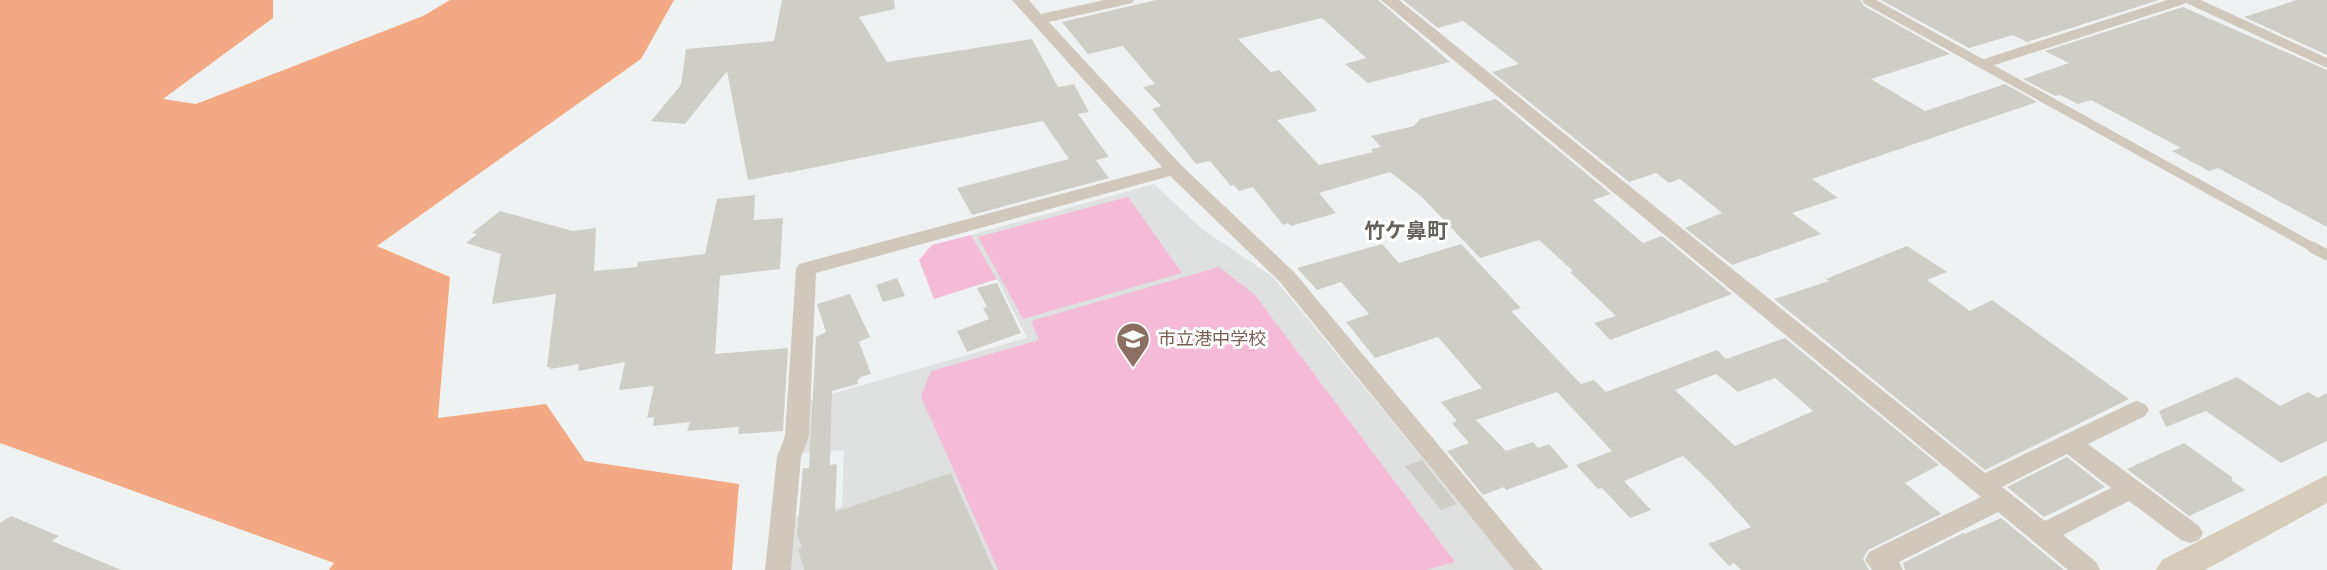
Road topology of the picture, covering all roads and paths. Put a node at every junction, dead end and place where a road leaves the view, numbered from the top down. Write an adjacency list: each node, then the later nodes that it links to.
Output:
1 (1020, 0): 7 (street)
2 (1126, 0): 7 (street)
3 (1389, 0): 16 (street)
4 (1867, 0): 9 (lane)
5 (2182, 0): 9 (lane)
6 (2190, 0): 8 (lane)
7 (1039, 19): 10 (street)
8 (2327, 63)
9 (1983, 64): 11 (lane)
10 (1174, 169): 19 (street); 20 (street)
11 (2327, 254)
12 (2137, 410): 13 (street)
13 (2069, 443): 15 (street); 16 (street)
14 (2327, 488): 23 (main road)
15 (2131, 489): 17 (street); 18 (street)
16 (1991, 492): 18 (street); 21 (street)
17 (2190, 533)
18 (2042, 534): 22 (street)
19 (778, 570)
20 (1530, 570)
21 (1890, 570)
22 (2087, 570)
23 (2174, 570)

